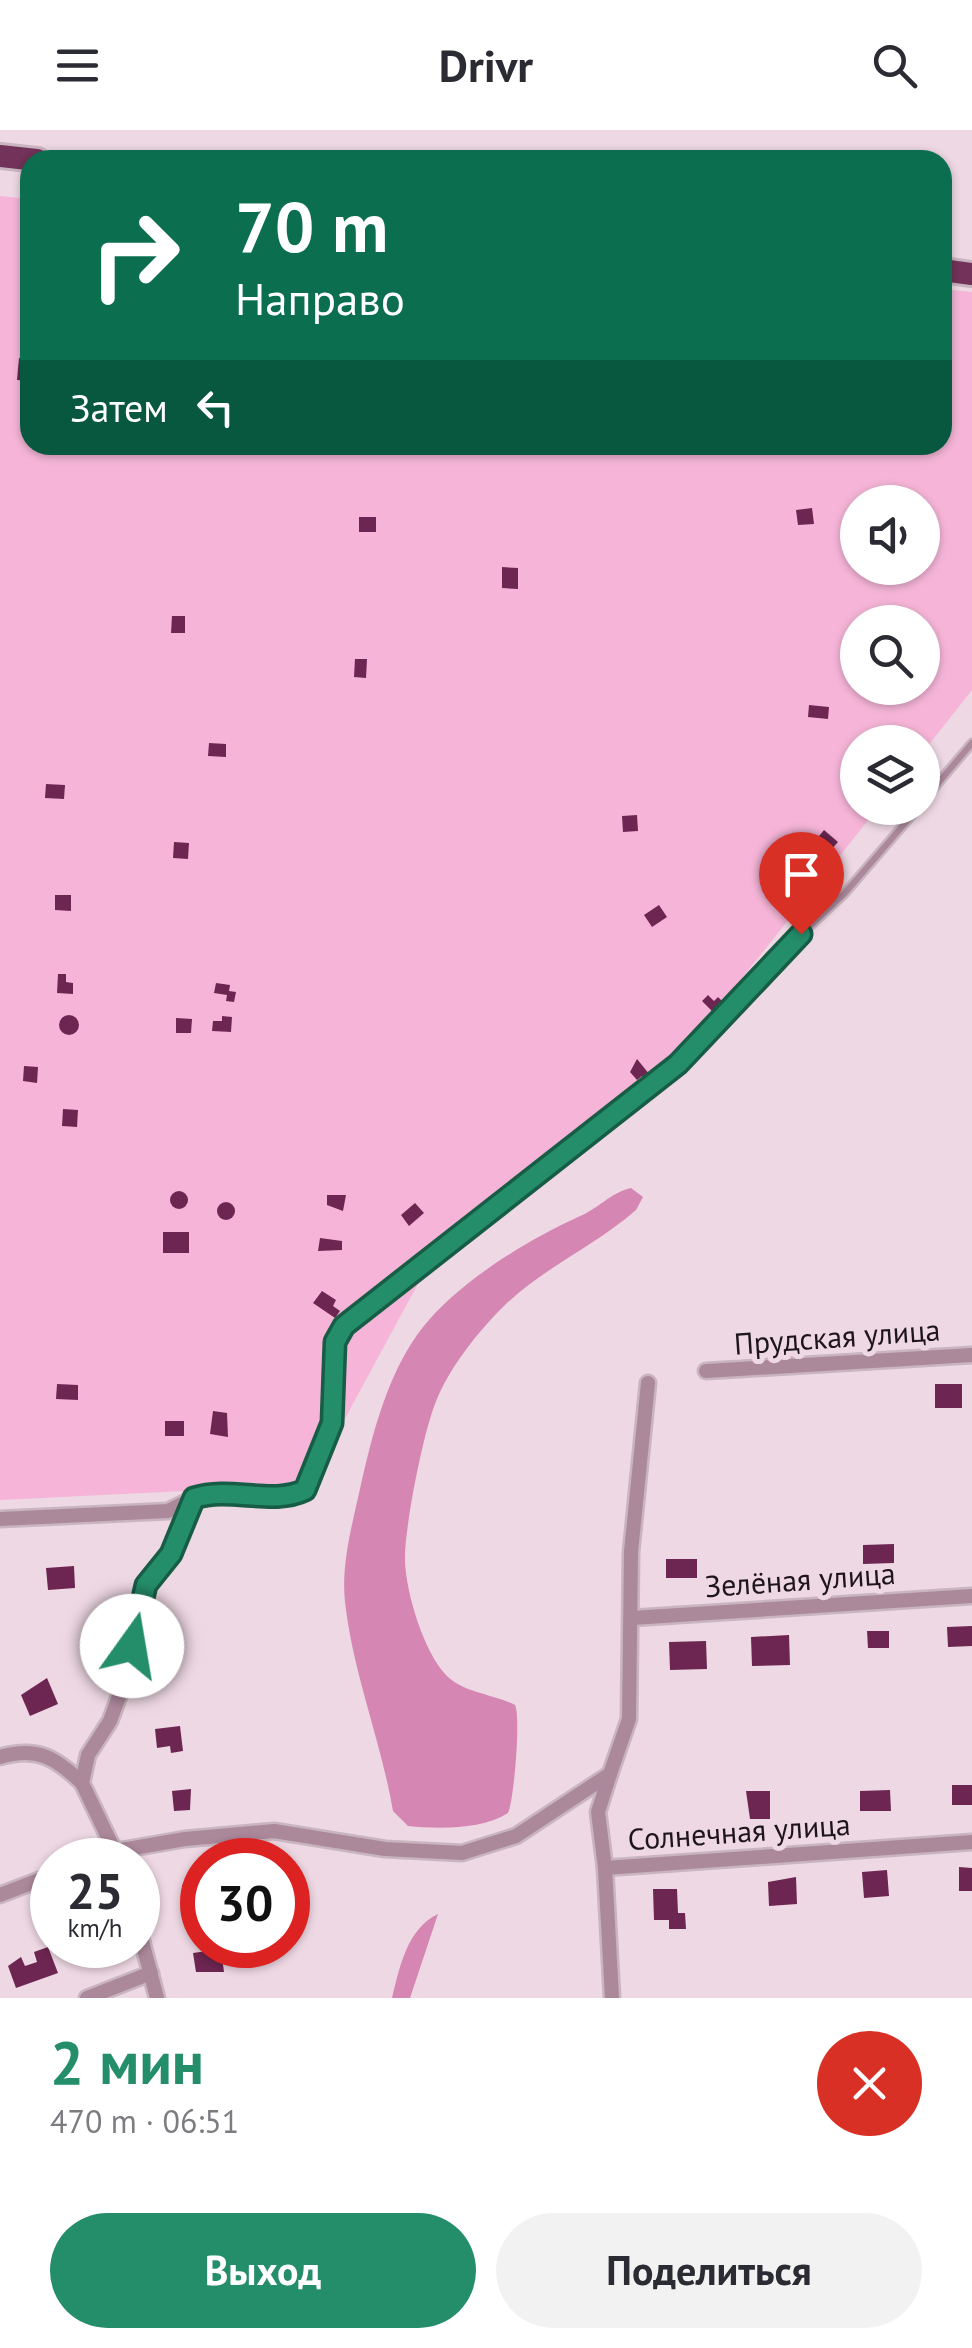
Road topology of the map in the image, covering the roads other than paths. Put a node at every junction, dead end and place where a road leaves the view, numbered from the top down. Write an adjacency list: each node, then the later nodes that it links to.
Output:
1 (972, 744): 2 (lane)
2 (940, 781)
3 (903, 825): 7 (lane)
4 (972, 1355): 5 (street, Прудская улица)
5 (706, 1371)
6 (648, 1383): 10 (street, Солнечная улица)
7 (194, 1498): 8 (street); 13 (street)
8 (0, 1519)
9 (972, 1596): 10 (street, Зелёная улица)
10 (632, 1618): 12 (street, Солнечная улица)
11 (0, 1757): 13 (street)
12 (610, 1774): 16 (street); 17 (street, Солнечная улица)
13 (82, 1783): 14 (street)
14 (108, 1838)
15 (972, 1842): 17 (street, Солнечная улица)
16 (160, 1845)
17 (605, 1868): 24 (street)
18 (30, 1883): 19 (street)
19 (0, 1895)
20 (149, 1968): 21 (street)
21 (151, 1974): 22 (street); 23 (street)
22 (87, 1998)
23 (157, 1998)
24 (612, 1998)

